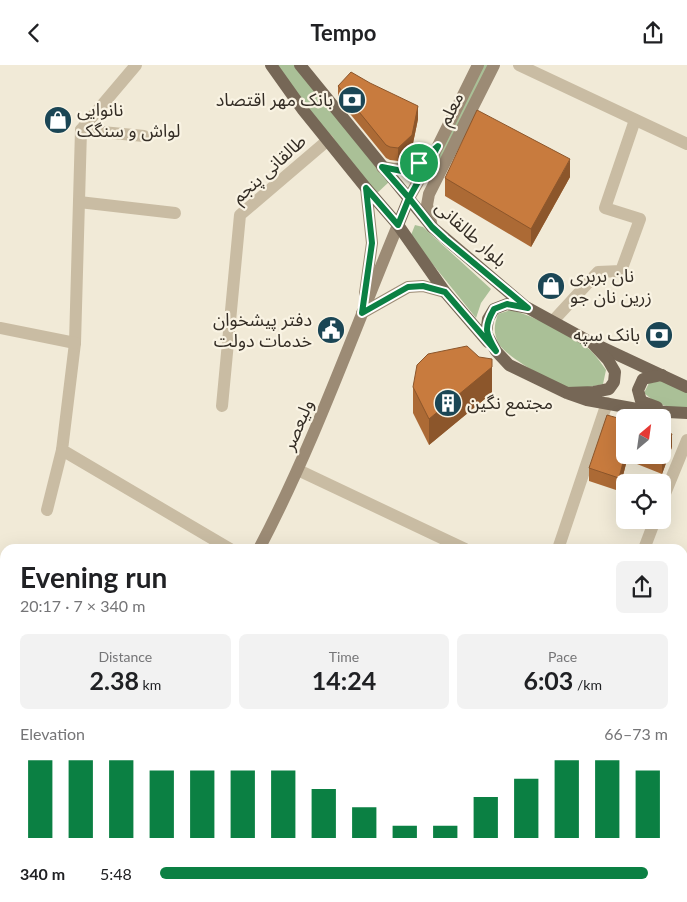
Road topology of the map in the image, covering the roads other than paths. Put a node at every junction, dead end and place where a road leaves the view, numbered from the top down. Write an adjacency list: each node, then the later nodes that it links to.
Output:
1 (136, 65): 8 (street)
2 (271, 65): 10 (main road)
3 (300, 65): 13 (main road, بلوار طالقانی)
4 (478, 65): 12 (main road, معلم)
5 (494, 65): 19 (main road, معلم)
6 (519, 65): 7 (street)
7 (635, 120): 11 (street); 23 (street)
8 (81, 130): 9 (street); 16 (street)
9 (144, 136)
10 (328, 140): 14 (main road); 32 (street, طالقانی پنجم)
11 (687, 144)
12 (438, 146): 13 (main road); 15 (main road, معلم)
13 (382, 167): 15 (main road, بلوار طالقانی)
14 (366, 188): 18 (main road); 22 (main road)
15 (409, 198): 18 (main road); 19 (main road, بلوار طالقانی)
16 (79, 202): 17 (street); 25 (street)
17 (175, 213)
18 (398, 225): 20 (main road); 22 (main road, ولیعصر)
19 (432, 227): 21 (main road, بلوار طالقانی)
20 (445, 292): 22 (main road); 27 (main road)
21 (528, 308): 23 (main road); 27 (main road)
22 (362, 313): 39 (main road, ولیعصر)
23 (554, 321): 26 (main road)
24 (0, 327): 25 (street)
25 (75, 343): 38 (street)
26 (592, 343): 28 (main road); 30 (main road)
27 (496, 351): 30 (main road)
28 (662, 375): 29 (main road); 34 (main road)
29 (687, 387)
30 (567, 393): 31 (main road)
31 (607, 403): 33 (main road); 46 (street)
32 (222, 406)
33 (638, 409)
34 (660, 409)
35 (671, 412): 36 (main road)
36 (687, 413)
37 (687, 440): 40 (street)
38 (62, 450): 41 (street); 43 (street)
39 (298, 471): 44 (main road, ولیعصر); 45 (street)
40 (671, 479)
41 (47, 509)
42 (652, 529): 47 (street)
43 (222, 544)
44 (262, 544)
45 (454, 544)
46 (560, 544)
47 (646, 544)

